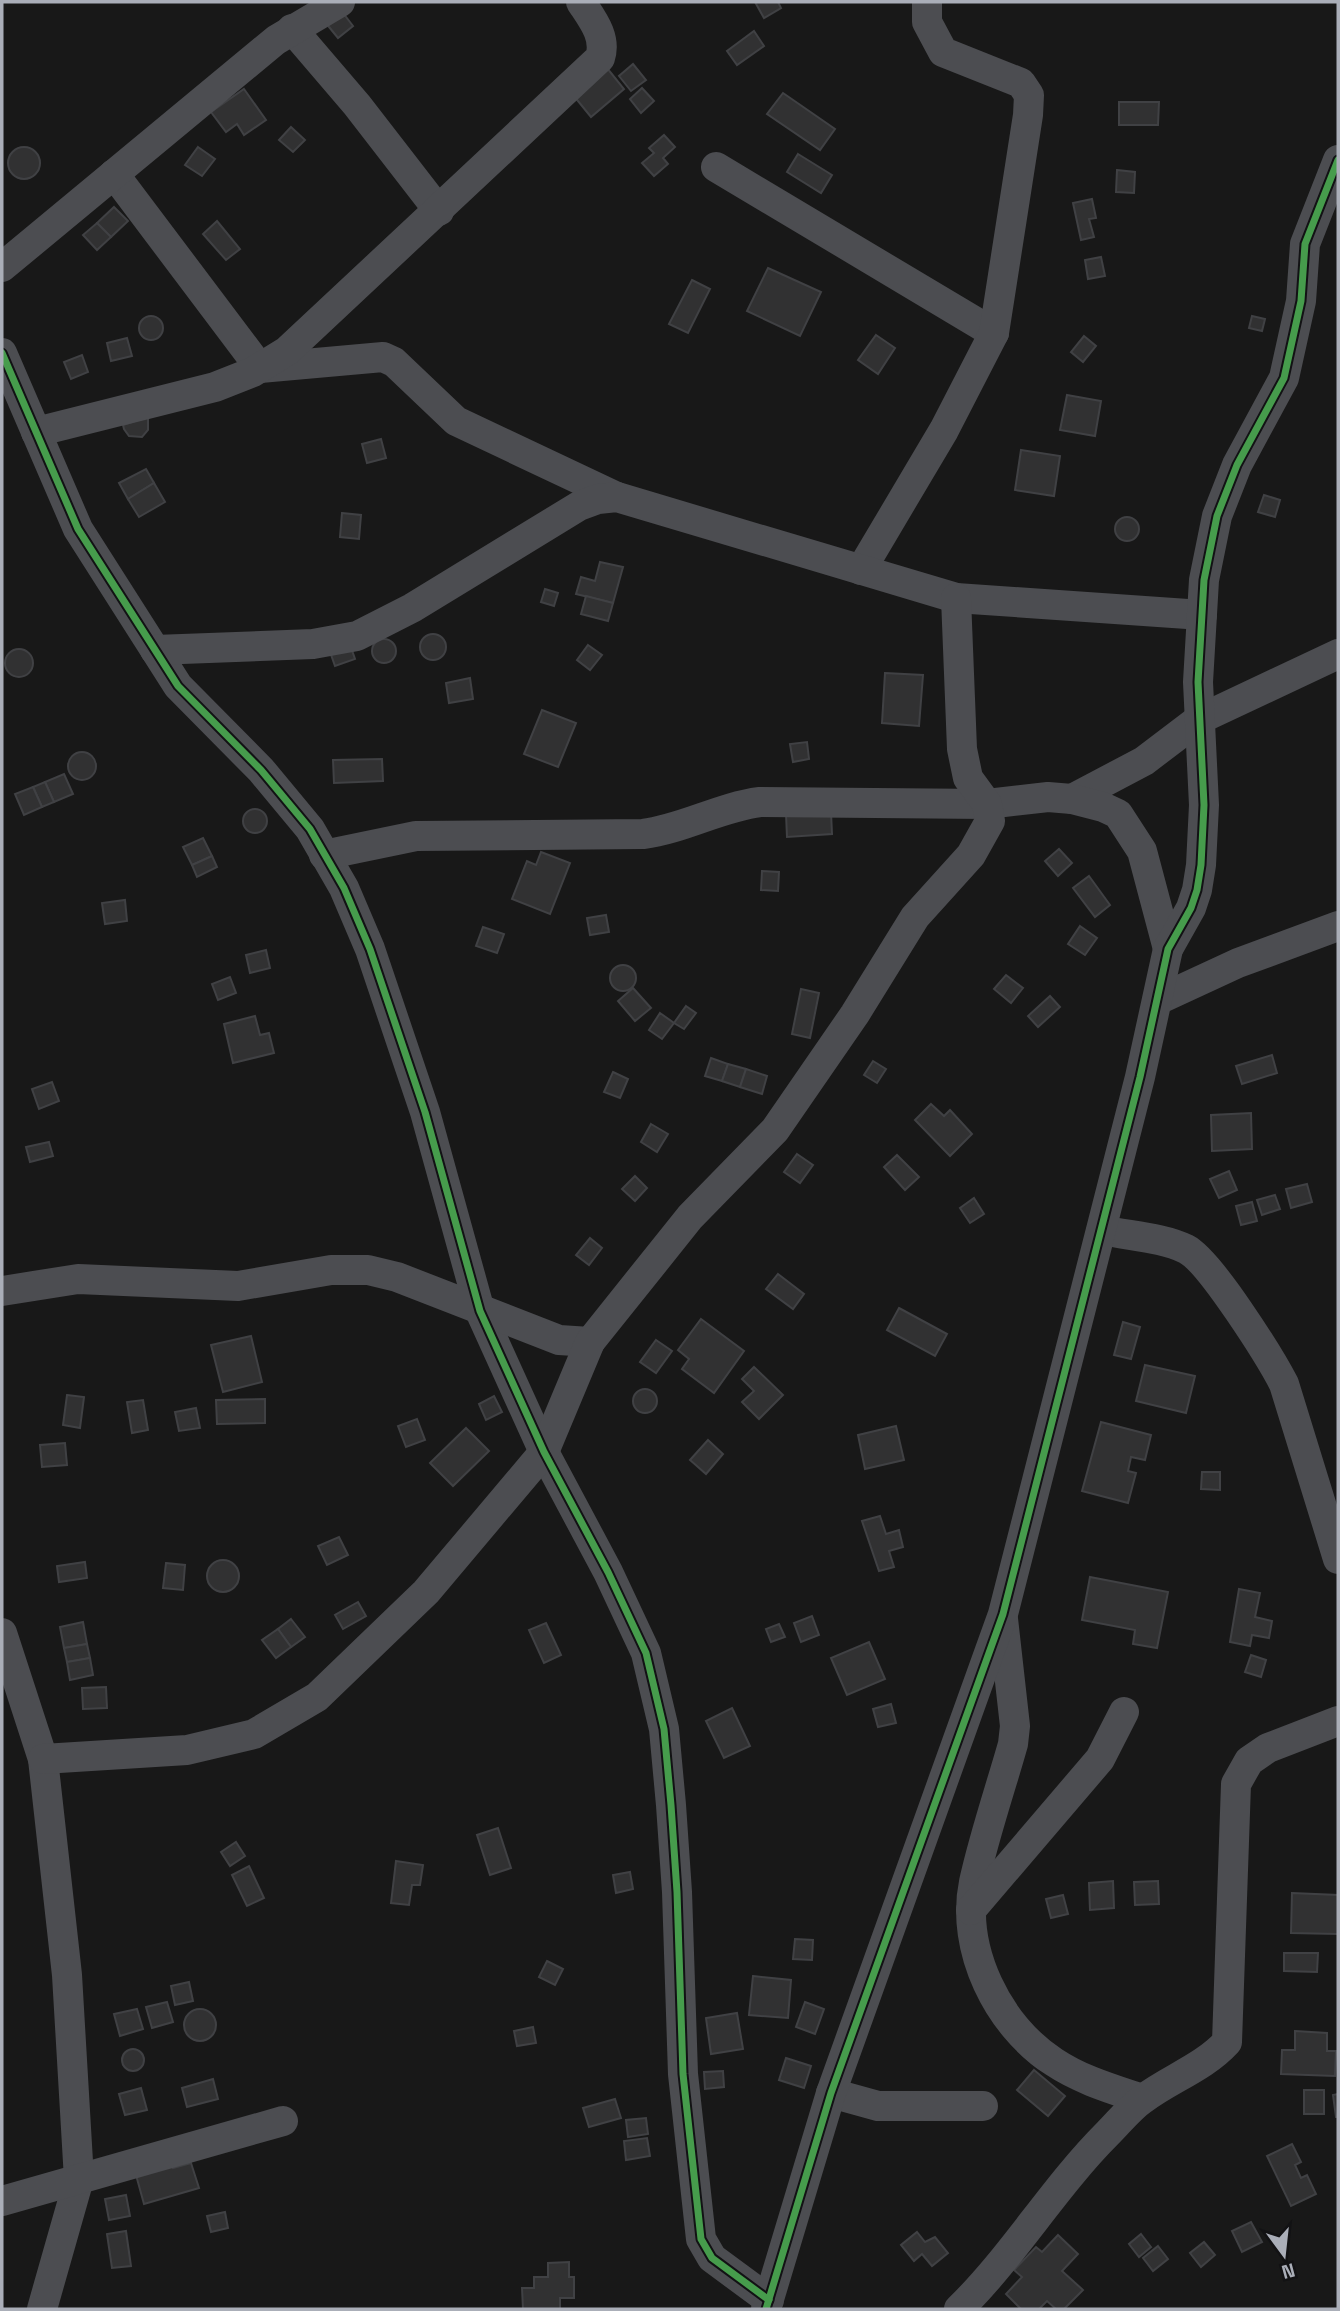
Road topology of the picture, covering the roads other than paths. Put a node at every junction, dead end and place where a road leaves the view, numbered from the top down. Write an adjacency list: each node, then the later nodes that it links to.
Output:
1 (340, 2): 4 (street)
2 (581, 2): 8 (street)
3 (928, 2): 10 (street)
4 (292, 29): 7 (street); 8 (street)
5 (1338, 160): 17 (street)
6 (716, 167): 10 (street)
7 (114, 174): 9 (street); 12 (street)
8 (439, 211): 12 (street)
9 (2, 267)
10 (994, 333): 15 (street)
11 (2, 353): 13 (street)
12 (260, 368): 13 (street); 14 (street)
13 (36, 432): 18 (street)
14 (617, 497): 15 (street); 18 (street)
15 (861, 570): 16 (street)
16 (956, 598): 17 (street); 22 (street)
17 (1202, 615): 20 (street)
18 (155, 650): 23 (street)
19 (1338, 654): 20 (street)
20 (1198, 720): 21 (street); 25 (street)
21 (1072, 799): 22 (street); 25 (street)
22 (987, 804): 23 (street); 30 (street)
23 (324, 855): 29 (street)
24 (1338, 926): 26 (street)
25 (1168, 948): 26 (street)
26 (1158, 1000): 27 (street)
27 (1102, 1230): 32 (street); 33 (street)
28 (2, 1292): 29 (street)
29 (480, 1311): 30 (street); 31 (street)
30 (590, 1342): 31 (street)
31 (544, 1452): 37 (street); 45 (street)
32 (1338, 1559)
33 (1003, 1614): 38 (street); 39 (street)
34 (2, 1633): 37 (street)
35 (1124, 1712): 38 (street)
36 (1338, 1721): 40 (street)
37 (43, 1759): 43 (street)
38 (971, 1910): 40 (street)
39 (831, 2093): 41 (street); 45 (street)
40 (1142, 2099): 47 (street)
41 (983, 2106)
42 (283, 2121): 43 (street)
43 (79, 2179): 44 (street); 46 (street)
44 (2, 2201)
45 (768, 2305)
46 (42, 2309)
47 (959, 2309)

